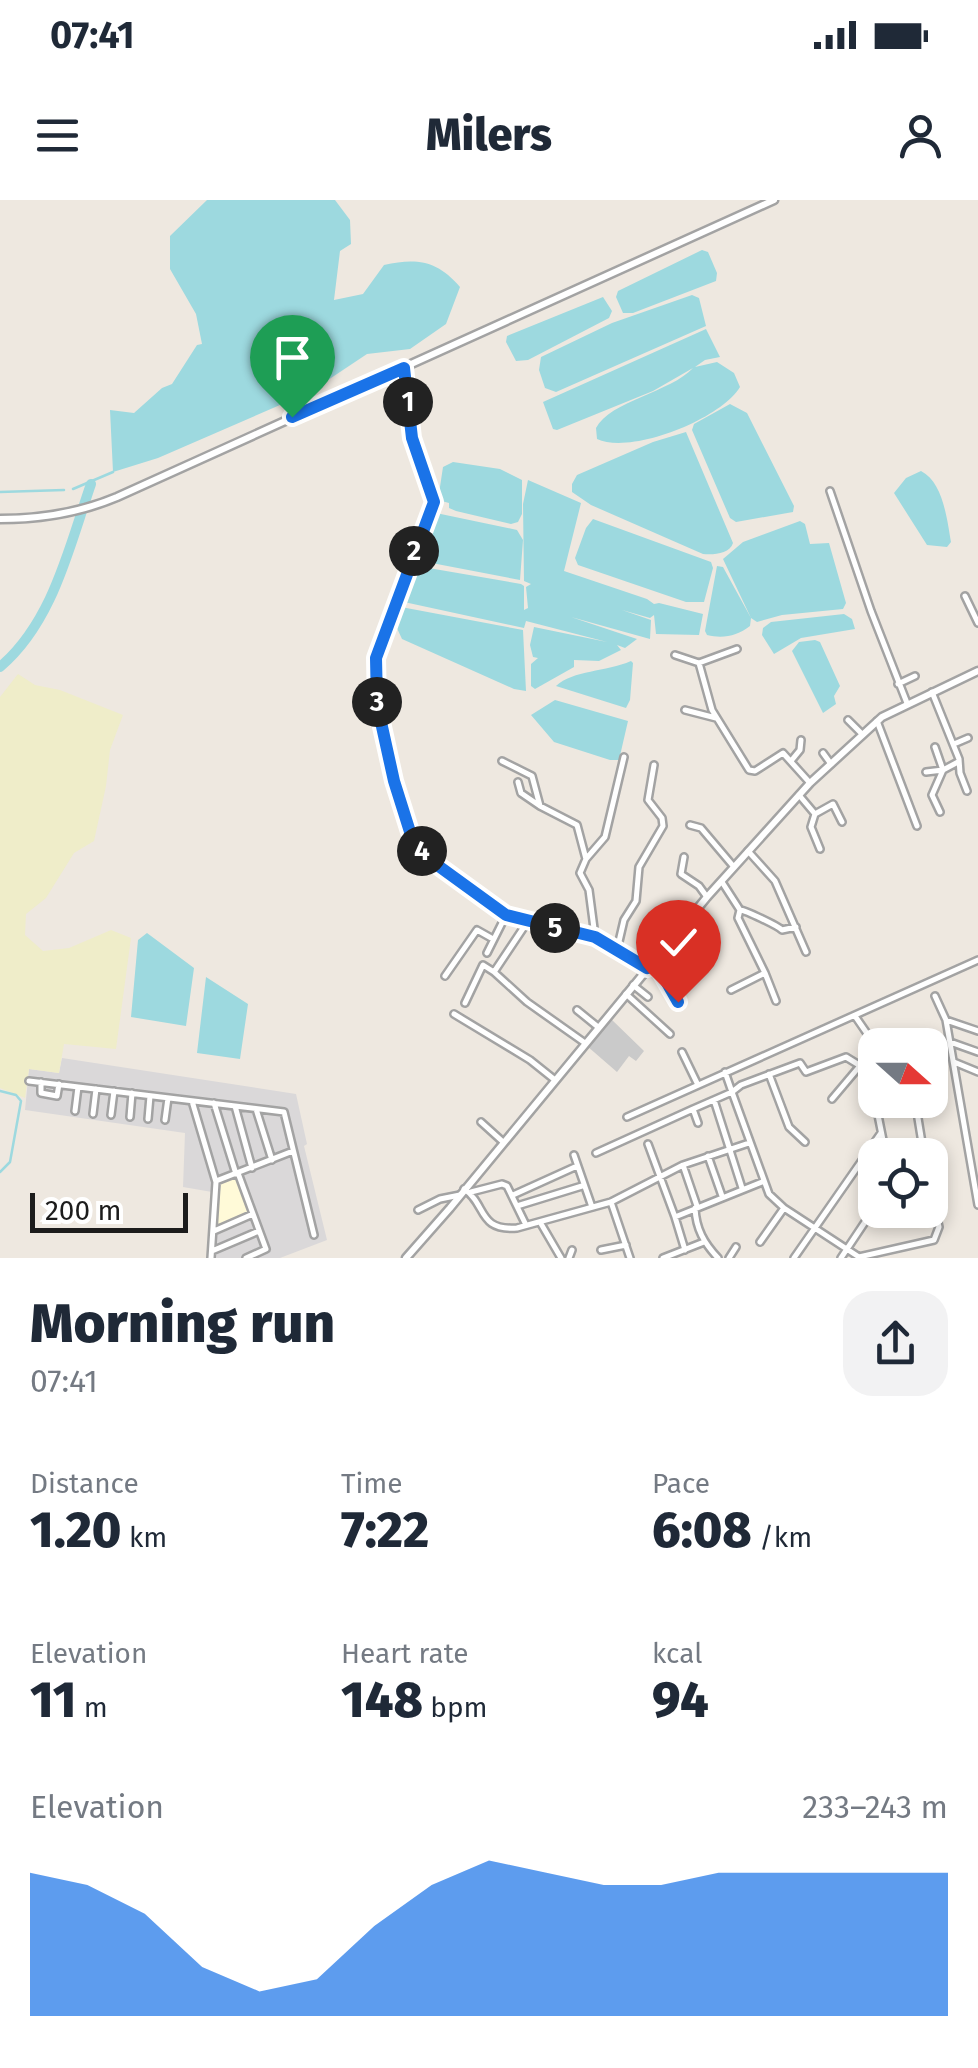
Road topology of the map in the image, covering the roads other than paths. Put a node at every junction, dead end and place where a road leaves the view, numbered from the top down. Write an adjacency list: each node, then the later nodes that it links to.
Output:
1 (774, 200): 2 (street)
2 (404, 368): 4 (street); 51 (street)
3 (830, 490): 12 (street)
4 (0, 519)
5 (965, 596): 6 (street)
6 (978, 623)
7 (737, 648): 9 (street)
8 (675, 654): 9 (street)
9 (699, 663): 16 (street)
10 (978, 671): 13 (street)
11 (915, 676): 12 (street)
12 (898, 684): 14 (street)
13 (932, 692): 14 (street); 22 (street)
14 (907, 704): 18 (street)
15 (686, 710): 16 (street)
16 (716, 718): 28 (street)
17 (848, 720): 19 (street)
18 (877, 721): 19 (street); 42 (street)
19 (862, 734): 29 (street)
20 (968, 738): 22 (street)
21 (802, 740): 28 (street)
22 (954, 744): 26 (street)
23 (935, 747): 31 (street)
24 (823, 753): 29 (street)
25 (624, 757): 46 (street)
26 (960, 759): 31 (street); 35 (street)
27 (502, 761): 37 (street)
28 (791, 761): 34 (street)
29 (831, 764): 34 (street)
30 (654, 765): 57 (street)
31 (943, 770): 32 (street); 38 (street)
32 (926, 772)
33 (518, 782): 37 (street)
34 (810, 783): 36 (street)
35 (967, 792)
36 (799, 796): 39 (street); 44 (street)
37 (540, 806): 46 (street)
38 (940, 812)
39 (814, 814): 40 (street); 43 (street)
40 (842, 822)
41 (690, 826): 47 (street)
42 (917, 826)
43 (820, 849)
44 (748, 851): 47 (street); 53 (street)
45 (684, 858): 49 (street)
46 (586, 859): 55 (street)
47 (734, 867): 48 (street)
48 (722, 882): 49 (street); 50 (street)
49 (707, 897): 54 (street)
50 (740, 910): 53 (street); 65 (street)
51 (506, 915): 52 (street); 56 (street)
52 (528, 921): 55 (street); 64 (street)
53 (796, 927): 58 (street)
54 (674, 936): 60 (street); 62 (street)
55 (595, 937): 57 (street)
56 (493, 939): 59 (street); 66 (street)
57 (618, 950): 63 (street)
58 (806, 952)
59 (486, 953)
60 (654, 960): 63 (street); 73 (street)
61 (978, 960): 77 (street)
62 (696, 966)
63 (647, 968): 67 (street)
64 (494, 972): 74 (street); 84 (street)
65 (765, 973): 68 (street); 72 (street)
66 (445, 976)
67 (633, 985): 69 (street); 71 (street)
68 (732, 990)
69 (626, 994): 79 (street); 82 (street)
70 (935, 996): 78 (street)
71 (648, 998)
72 (776, 1001)
73 (678, 1002)
74 (465, 1003)
75 (577, 1010): 79 (street)
76 (454, 1014): 93 (street)
77 (855, 1016): 80 (street); 90 (street)
78 (946, 1020): 81 (street); 83 (street)
79 (598, 1027): 84 (street)
80 (863, 1028)
81 (978, 1031)
82 (670, 1034)
83 (950, 1042): 86 (street); 87 (street)
84 (585, 1043): 93 (street)
85 (682, 1052): 97 (street)
86 (978, 1052)
87 (954, 1062): 91 (street); 130 (street)
88 (858, 1064): 92 (street)
89 (858, 1066): 105 (street)
90 (725, 1072): 97 (street); 101 (street)
91 (978, 1072)
92 (769, 1074): 101 (street); 125 (street)
93 (555, 1080): 124 (street)
94 (29, 1081): 95 (street)
95 (41, 1082): 96 (street); 96 (street)
96 (59, 1084): 98 (street)
97 (697, 1084): 116 (street)
98 (78, 1087): 99 (street); 112 (street)
99 (96, 1089): 100 (street); 113 (street)
100 (114, 1091): 102 (street); 114 (street)
101 (732, 1092): 106 (street); 126 (street)
102 (132, 1094): 103 (street); 115 (street)
103 (150, 1096): 104 (street); 118 (street)
104 (168, 1098): 107 (street); 119 (street)
105 (832, 1099)
106 (714, 1100): 111 (street); 128 (street)
107 (192, 1101): 108 (street); 141 (street)
108 (214, 1104): 109 (street); 139 (street)
109 (235, 1106): 110 (street); 138 (street)
110 (256, 1108): 131 (street); 135 (street)
111 (693, 1109): 121 (street); 132 (street)
112 (75, 1111)
113 (93, 1114)
114 (112, 1114)
115 (130, 1117)
116 (627, 1117)
117 (879, 1118): 122 (street)
118 (148, 1119)
119 (165, 1120)
120 (481, 1122): 124 (street)
121 (698, 1123)
122 (882, 1133): 123 (street); 160 (street)
123 (883, 1138)
124 (502, 1141): 146 (street)
125 (805, 1142)
126 (748, 1143): 128 (street); 142 (street)
127 (648, 1144): 140 (street)
128 (730, 1148): 134 (street); 145 (street)
129 (978, 1148): 130 (street)
130 (969, 1149): 143 (street)
131 (293, 1151): 135 (street); 165 (street)
132 (596, 1153)
133 (574, 1155): 137 (street)
134 (708, 1156): 136 (street); 148 (street)
135 (272, 1160): 138 (street)
136 (683, 1164): 140 (street); 153 (street)
137 (578, 1166): 144 (street); 147 (street)
138 (252, 1168): 139 (street)
139 (237, 1174): 141 (street); 156 (street)
140 (661, 1174): 149 (street); 157 (street)
141 (216, 1182): 163 (street)
142 (762, 1182): 145 (street); 154 (street)
143 (976, 1184): 150 (street)
144 (582, 1186): 151 (street); 152 (street)
145 (743, 1189): 148 (street)
146 (465, 1192): 147 (street); 155 (street); 159 (street); 176 (street)
147 (513, 1195): 151 (street)
148 (723, 1197): 153 (street)
149 (610, 1202): 152 (street); 168 (street)
150 (978, 1205)
151 (518, 1206): 159 (street)
152 (592, 1207): 158 (street)
153 (696, 1207): 157 (street); 166 (street)
154 (784, 1208): 160 (street); 167 (street)
155 (418, 1210)
156 (253, 1214): 163 (street); 164 (street)
157 (676, 1217): 172 (street)
158 (540, 1221): 159 (street); 177 (street)
159 (526, 1225)
160 (814, 1228): 173 (street); 183 (street)
161 (862, 1228): 173 (street)
162 (939, 1228): 173 (street)
163 (214, 1231): 174 (street)
164 (260, 1231): 174 (street); 175 (street)
165 (314, 1235)
166 (704, 1242): 172 (street); 181 (street)
167 (760, 1242)
168 (626, 1244): 171 (street); 179 (street)
169 (736, 1247): 182 (street)
170 (572, 1250): 178 (street)
171 (601, 1250)
172 (685, 1250): 180 (street)
173 (846, 1251): 184 (street)
174 (211, 1255)
175 (246, 1258)
176 (406, 1258)
177 (560, 1258)
178 (569, 1258)
179 (630, 1258)
180 (663, 1258)
181 (718, 1258)
182 (728, 1258)
183 (794, 1258)
184 (842, 1258)

